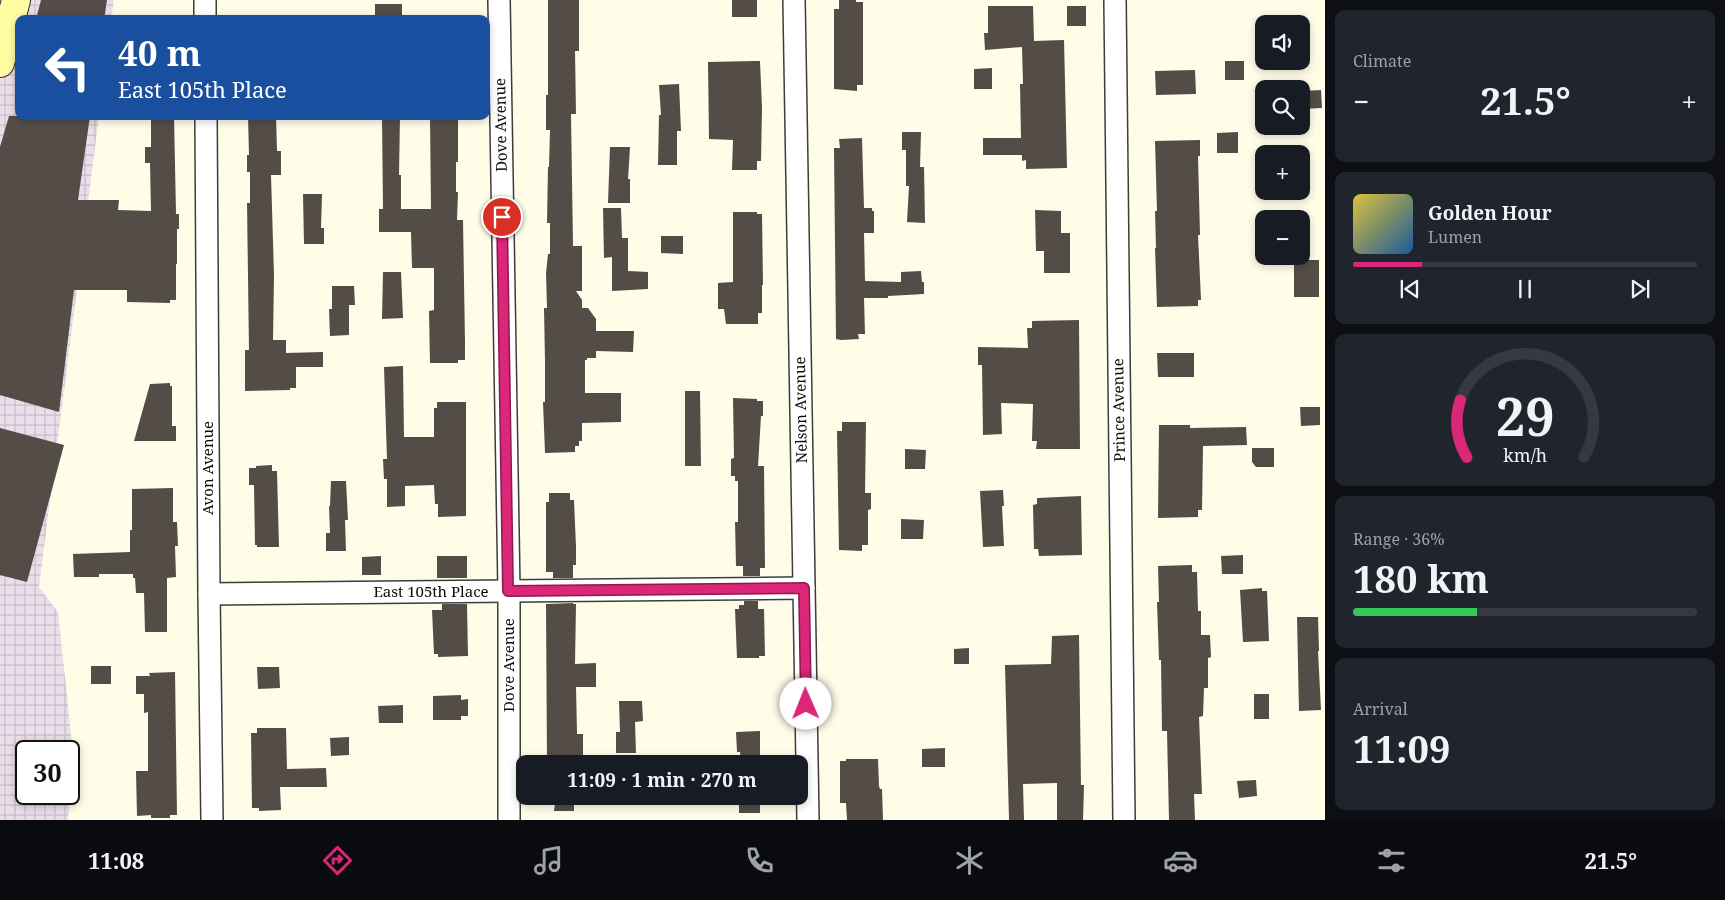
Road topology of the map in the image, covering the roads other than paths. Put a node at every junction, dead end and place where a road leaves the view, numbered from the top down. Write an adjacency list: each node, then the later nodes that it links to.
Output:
1 (16, 0): 7 (street)
2 (205, 0): 6 (street)
3 (499, 0): 10 (street, Dove Avenue)
4 (794, 0): 9 (street, Nelson Avenue)
5 (1115, 0): 15 (street, Prince Avenue)
6 (205, 15)
7 (0, 63)
8 (206, 120): 11 (street, Avon Avenue)
9 (804, 588): 10 (street, East 105th Place); 14 (street, Nelson Avenue)
10 (508, 591): 11 (street, East 105th Place); 13 (street, Dove Avenue)
11 (209, 594): 12 (street, Avon Avenue)
12 (212, 820)
13 (509, 820)
14 (808, 820)
15 (1124, 820)

